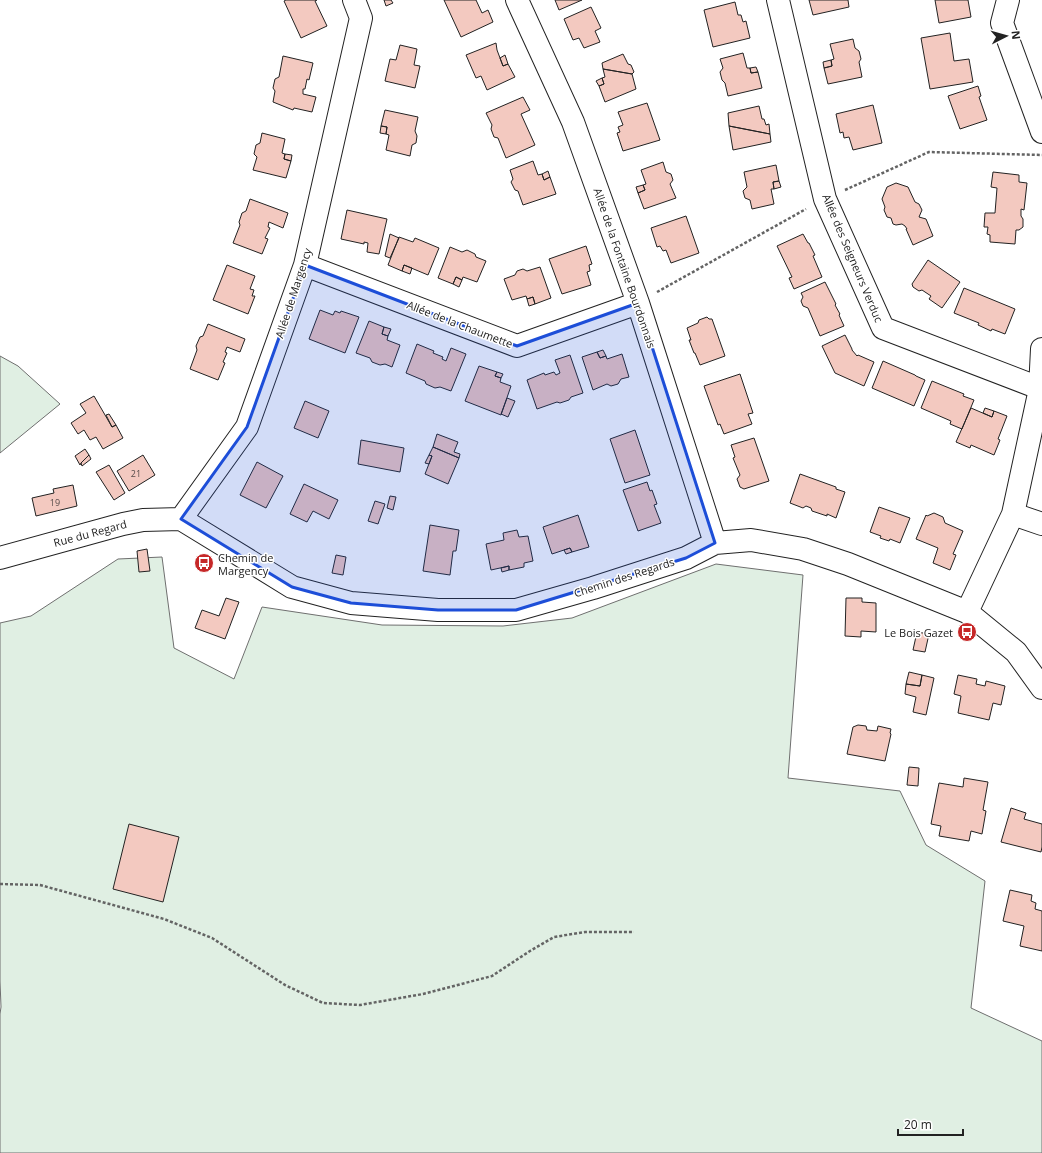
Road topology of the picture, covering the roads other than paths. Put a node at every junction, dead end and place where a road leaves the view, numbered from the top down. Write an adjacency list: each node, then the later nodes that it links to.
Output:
1 (354, 0): 6 (street, Allée de Margency)
2 (517, 0): 7 (street, Allée de la Fontaine Bourdonnais)
3 (778, 0): 9 (street, Allée des Seigneurs Verduc)
4 (1008, 0): 5 (street)
5 (1042, 132)
6 (305, 265): 7 (street, Allée de la Chaumette); 11 (street, Allée de Margency)
7 (638, 303): 13 (street, Allée de la Fontaine Bourdonnais)
8 (1042, 349): 9 (street)
9 (1041, 389): 10 (street)
10 (1013, 514): 12 (street); 15 (street)
11 (181, 519): 13 (street, Chemin des Regards); 14 (street, Rue du Regard)
12 (1042, 524)
13 (715, 543): 15 (street, Chemin des Regards)
14 (0, 558)
15 (967, 612): 16 (street, Chemin des Regards)
16 (1042, 688)

